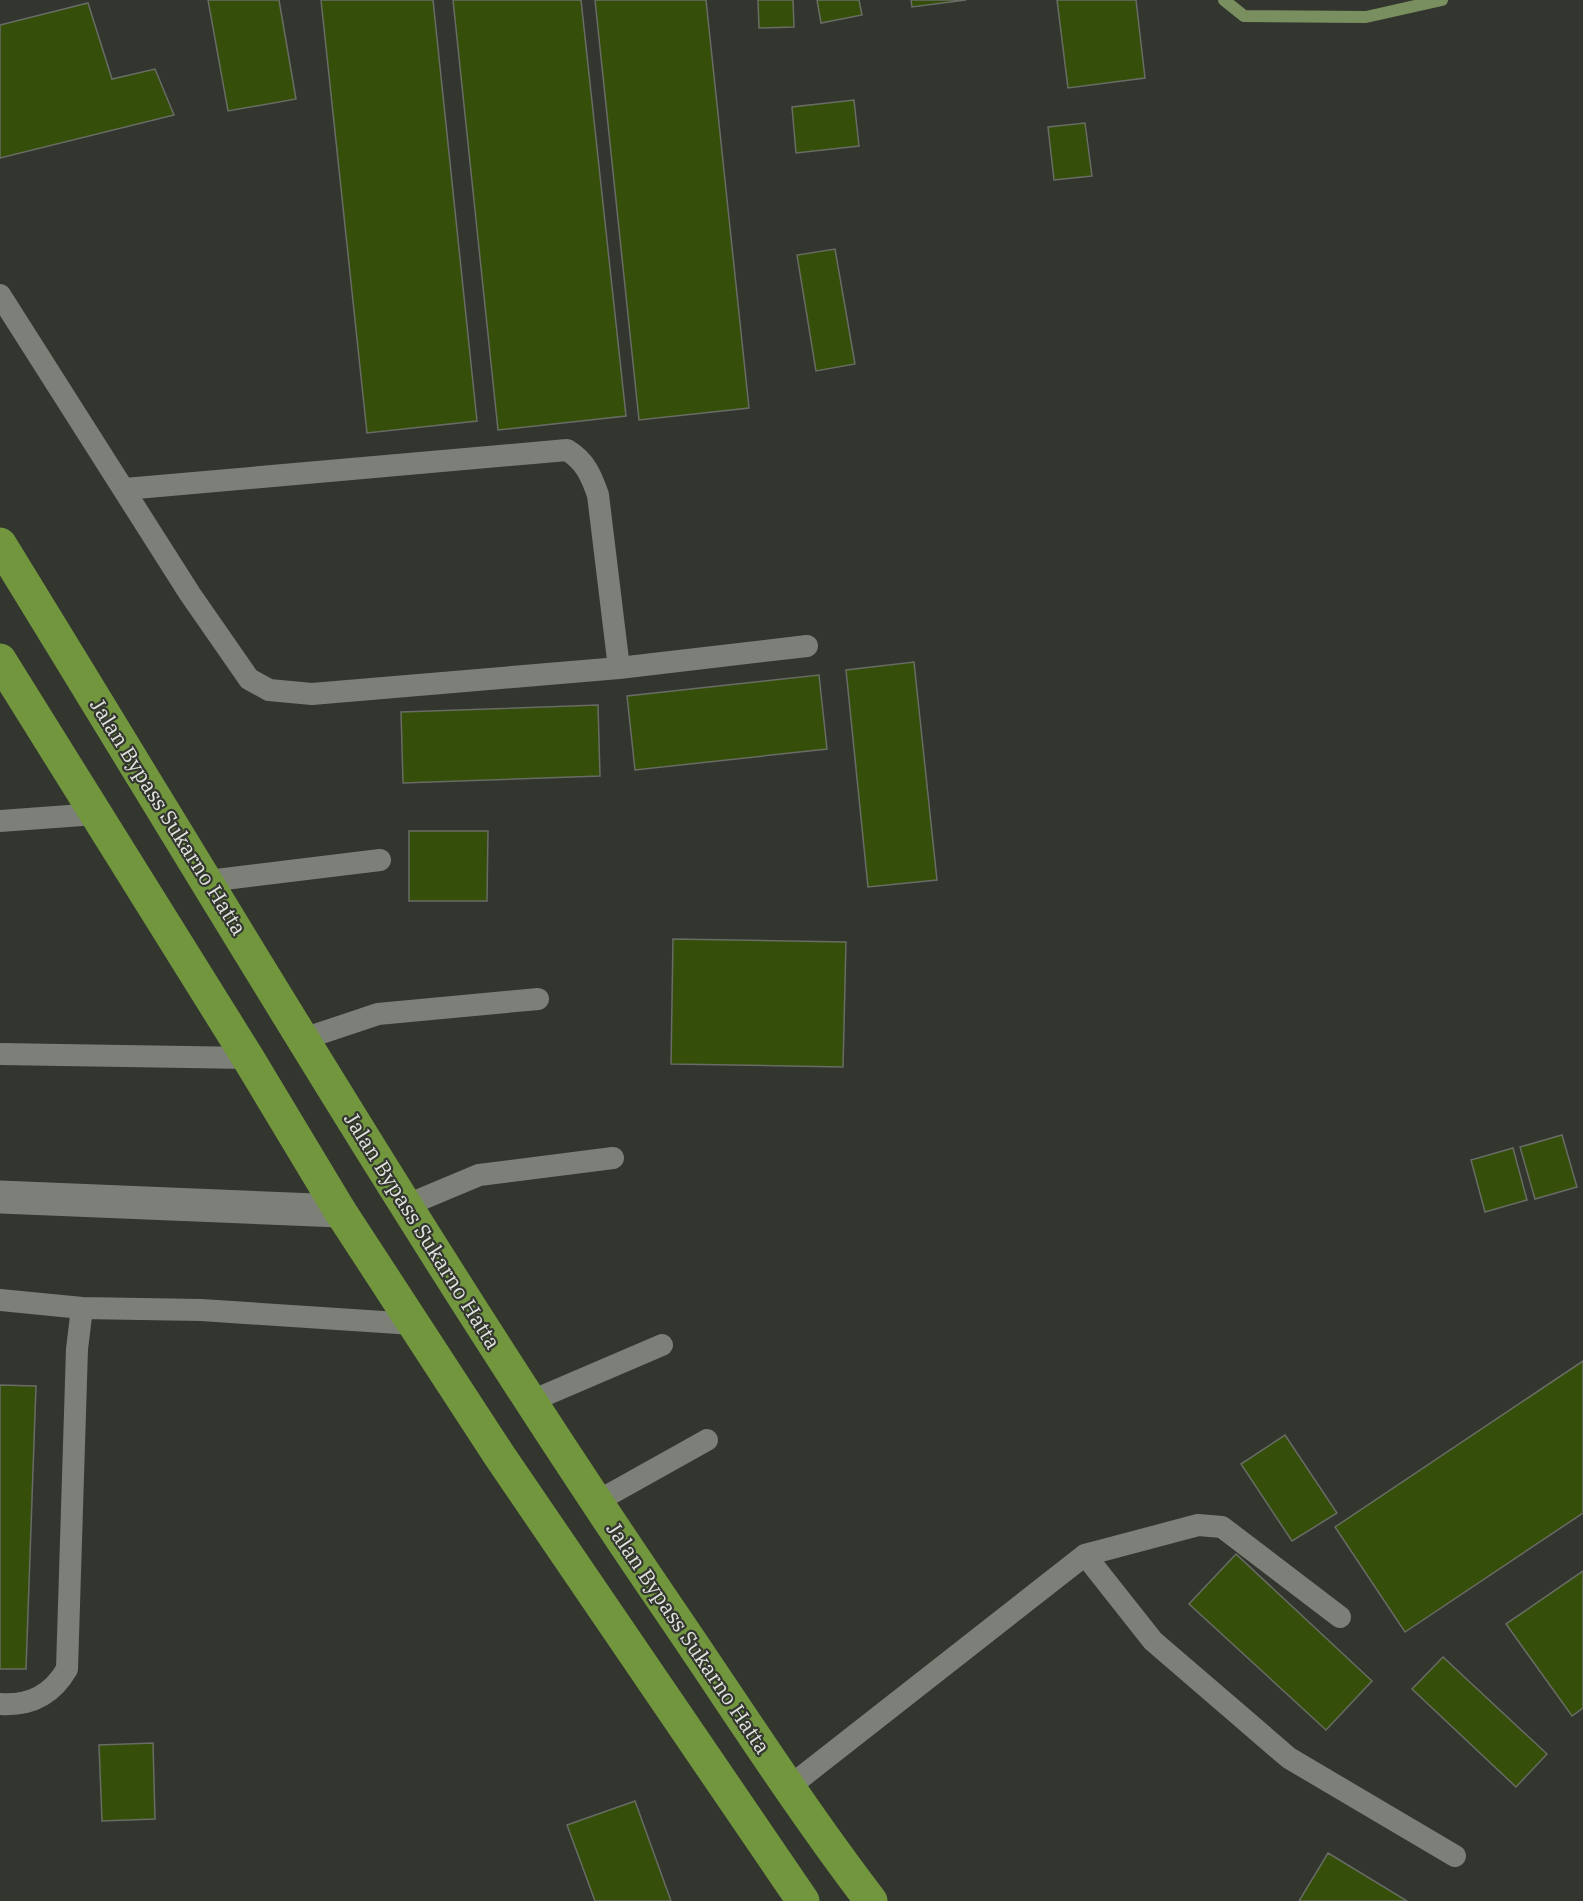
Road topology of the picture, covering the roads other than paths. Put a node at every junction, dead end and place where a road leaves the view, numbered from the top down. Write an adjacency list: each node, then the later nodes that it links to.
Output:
1 (0, 295): 2 (lane)
2 (125, 489): 6 (lane); 6 (lane)
3 (0, 544): 10 (highway, Jalan Bypass Sukarno Hatta)
4 (807, 646): 6 (lane)
5 (0, 660): 7 (highway)
6 (619, 668)
7 (96, 814): 8 (lane); 14 (highway)
8 (0, 821)
9 (380, 860): 10 (lane)
10 (208, 881): 12 (highway, Jalan Bypass Sukarno Hatta)
11 (538, 999): 12 (lane)
12 (303, 1039): 17 (highway, Jalan Bypass Sukarno Hatta)
13 (0, 1054): 14 (lane)
14 (248, 1058): 18 (highway)
15 (612, 1158): 17 (lane)
16 (0, 1197): 18 (street)
17 (405, 1206): 23 (highway, Jalan Bypass Sukarno Hatta)
18 (340, 1211): 21 (highway)
19 (0, 1299): 20 (lane)
20 (82, 1308): 21 (lane); 28 (lane)
21 (413, 1324): 31 (highway)
22 (662, 1345): 23 (lane)
23 (529, 1402): 25 (highway, Jalan Bypass Sukarno Hatta)
24 (706, 1440): 25 (lane)
25 (596, 1502): 29 (highway, Jalan Bypass Sukarno Hatta)
26 (1085, 1556): 27 (lane); 29 (lane); 30 (lane)
27 (1341, 1617)
28 (0, 1704)
29 (789, 1787): 32 (highway, Jalan Bypass Sukarno Hatta)
30 (1455, 1856)
31 (803, 1901)
32 (871, 1901)

